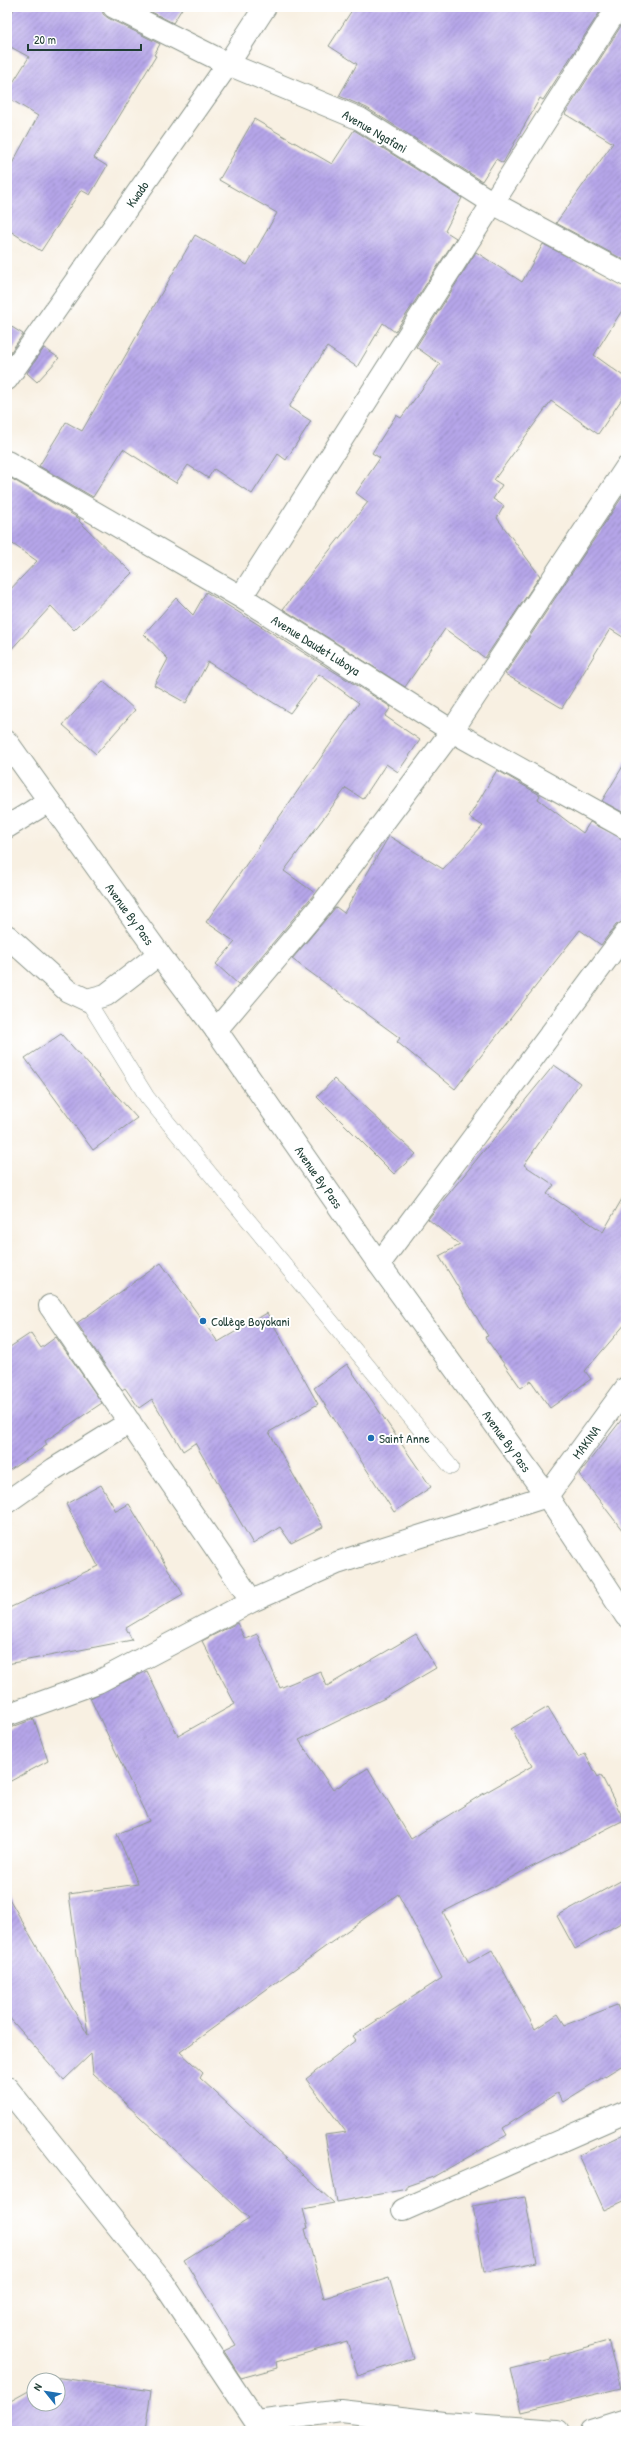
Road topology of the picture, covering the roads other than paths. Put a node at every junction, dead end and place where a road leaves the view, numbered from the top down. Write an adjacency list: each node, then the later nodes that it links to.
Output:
1 (114, 7): 4 (main road, Avenue Ngafani)
2 (265, 7): 4 (main road, Kwado)
3 (618, 7): 5 (main road)
4 (228, 64): 5 (main road, Avenue Ngafani); 7 (main road, Kwado)
5 (493, 203): 6 (main road, Avenue Ngafani); 10 (main road)
6 (626, 275)
7 (7, 379)
8 (7, 462): 10 (main road, Avenue Daudet Luboya)
9 (626, 468): 11 (main road)
10 (241, 597): 11 (main road, Avenue Daudet Luboya)
11 (452, 731): 15 (main road, Avenue Daudet Luboya); 20 (main road)
12 (7, 742): 13 (main road, Avenue By Pass)
13 (49, 801): 14 (main road); 18 (main road, Avenue By Pass)
14 (7, 828)
15 (626, 828)
16 (626, 933): 21 (main road)
17 (7, 936): 19 (main road)
18 (159, 954): 19 (main road); 20 (main road, Avenue By Pass)
19 (87, 1000): 25 (lane)
20 (216, 1030): 21 (main road, Avenue By Pass)
21 (379, 1264): 26 (main road, Avenue By Pass)
22 (50, 1306): 24 (main road)
23 (626, 1388): 26 (main road, MAKINA)
24 (130, 1422): 27 (main road); 28 (main road)
25 (451, 1467)
26 (547, 1496): 28 (main road); 29 (main road, Avenue By Pass)
27 (7, 1502)
28 (252, 1600): 30 (main road)
29 (626, 1616)
30 (7, 1715)
31 (7, 2088): 35 (main road)
32 (626, 2112): 33 (main road)
33 (403, 2210)
34 (626, 2420): 37 (main road)
35 (259, 2427): 36 (main road)
36 (558, 2431)
37 (591, 2431)

